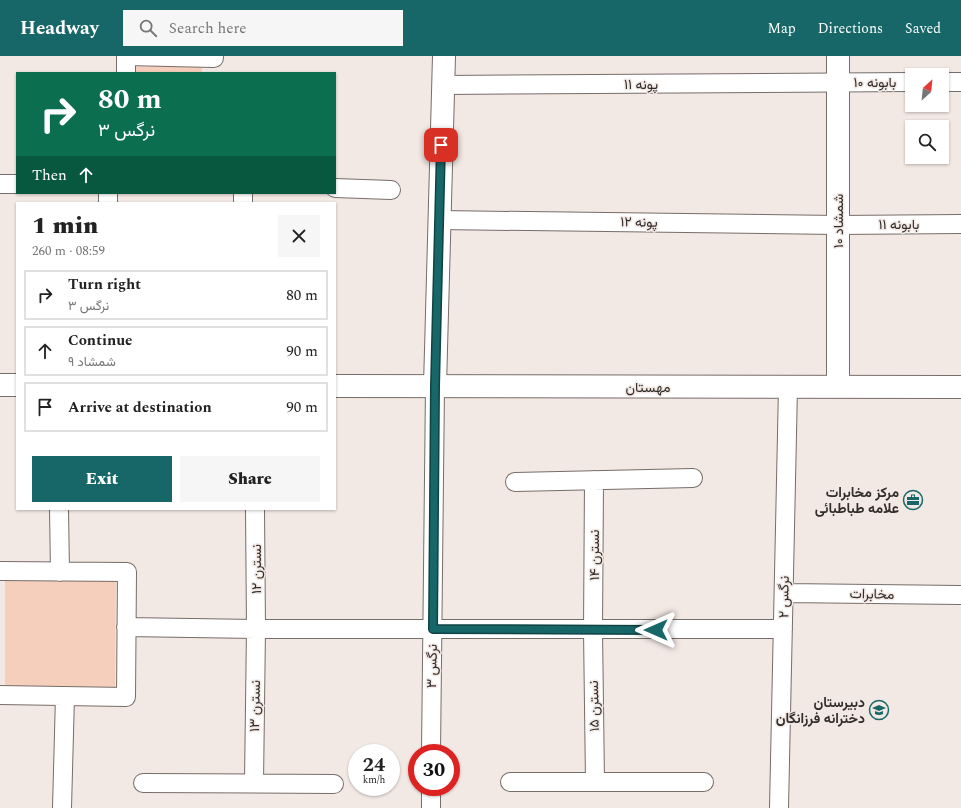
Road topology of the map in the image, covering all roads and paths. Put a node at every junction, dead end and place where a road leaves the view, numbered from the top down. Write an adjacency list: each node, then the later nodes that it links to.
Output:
1 (126, 56): 4 (street); 5 (street)
2 (444, 56): 10 (street)
3 (838, 56): 9 (street, شمشاد ۱۰)
4 (215, 62)
5 (126, 72)
6 (905, 82): 9 (street, بابونه ۱۰)
7 (949, 82): 8 (street)
8 (961, 82)
9 (838, 83): 10 (street, پونه ۱۱); 17 (street, شمشاد ۱۰)
10 (443, 85): 15 (street)
11 (0, 184): 12 (street)
12 (16, 184)
13 (336, 188): 14 (street)
14 (391, 190)
15 (439, 220): 17 (street, پونه ۱۲); 21 (street)
16 (961, 224): 17 (street, بابونه ۱۱)
17 (838, 225): 23 (street, شمشاد ۱۰)
18 (0, 385): 19 (street)
19 (16, 385)
20 (336, 386): 21 (street, مهستان)
21 (435, 386): 22 (street, مهستان); 36 (street, نرگس ۳)
22 (788, 387): 23 (street, مهستان); 32 (street, نرگس ۲)
23 (838, 387): 24 (street, مهستان)
24 (961, 387)
25 (693, 478): 26 (street)
26 (594, 480): 27 (street); 38 (street, نسترن ۱۴)
27 (515, 482)
28 (59, 510): 31 (street)
29 (255, 510): 35 (street, نسترن ۱۲)
30 (0, 571): 31 (street)
31 (60, 572): 34 (street)
32 (784, 592): 33 (street, مخابرات); 37 (street, نرگس ۲)
33 (961, 595)
34 (126, 627): 35 (street); 40 (street)
35 (256, 629): 36 (street); 46 (street, نسترن ۱۳)
36 (433, 629): 38 (street); 41 (street, نرگس ۳)
37 (783, 629): 38 (street); 51 (street, نرگس ۲)
38 (593, 630): 43 (street, نسترن ۱۵)
39 (0, 695): 40 (street)
40 (65, 696): 49 (street)
41 (431, 744)
42 (510, 782): 43 (street)
43 (595, 782): 44 (street)
44 (704, 782)
45 (143, 783): 46 (street)
46 (254, 783): 47 (street)
47 (334, 784)
48 (431, 796): 50 (street)
49 (62, 808)
50 (431, 808)
51 (779, 808)

